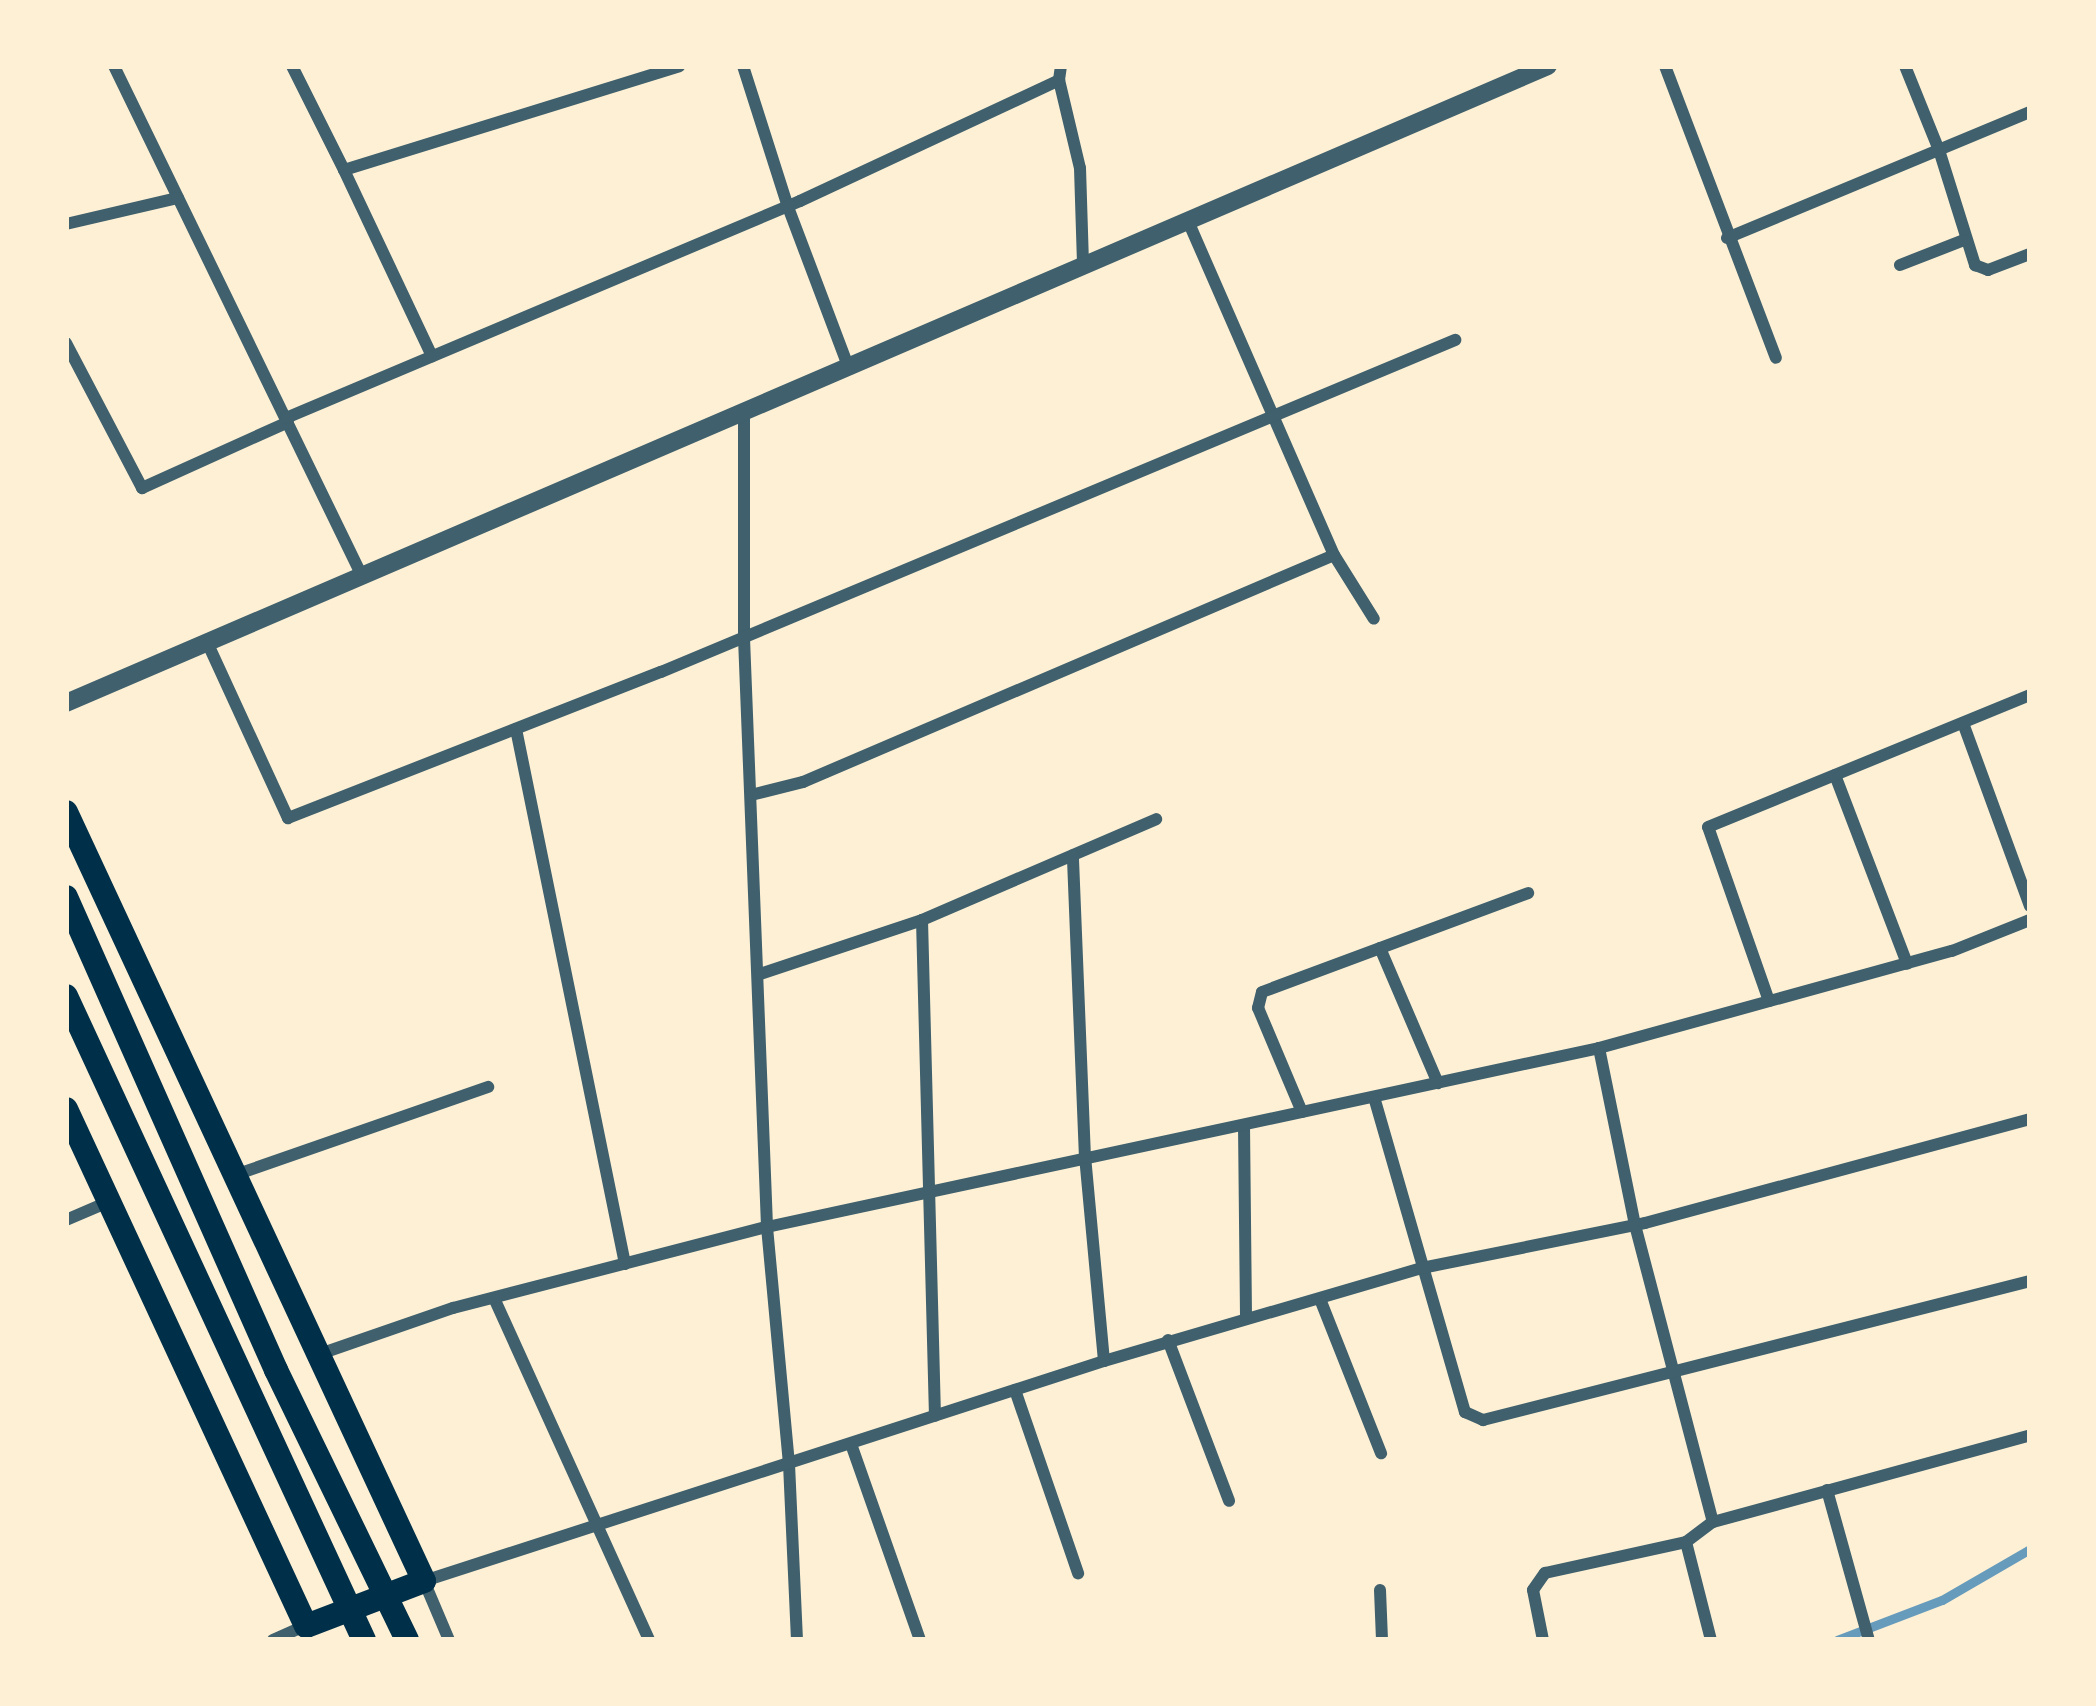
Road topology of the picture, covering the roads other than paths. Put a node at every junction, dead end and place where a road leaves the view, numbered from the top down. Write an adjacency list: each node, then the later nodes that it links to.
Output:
1 (114, 66): 12 (street)
2 (292, 66): 11 (street)
3 (679, 66): 11 (street)
4 (743, 66): 13 (street)
5 (1548, 66): 14 (street)
6 (1665, 66): 16 (street)
7 (1905, 66): 10 (street)
8 (1060, 73): 13 (street); 19 (street)
9 (2030, 112): 10 (street)
10 (1939, 150): 16 (street); 17 (street)
11 (344, 170): 23 (street)
12 (178, 198): 15 (street); 28 (street)
13 (788, 207): 23 (street); 25 (street)
14 (1188, 221): 19 (street); 27 (street)
15 (66, 224)
16 (1726, 238): 24 (street)
17 (1964, 240): 18 (street); 20 (street)
18 (2030, 254)
19 (1083, 266): 25 (street)
20 (1900, 266)
21 (1455, 340): 27 (street)
22 (66, 343): 28 (street)
23 (432, 356): 28 (street)
24 (1776, 358)
25 (848, 366): 26 (street)
26 (744, 411): 30 (street); 32 (street)
27 (1273, 416): 29 (street); 32 (street)
28 (287, 420): 30 (street)
29 (1334, 555): 31 (street); 39 (street)
30 (362, 575): 33 (street)
31 (1374, 619)
32 (744, 638): 37 (street); 39 (street)
33 (207, 642): 35 (street); 37 (street)
34 (2030, 695): 36 (street)
35 (66, 703)
36 (1963, 722): 38 (street); 45 (street)
37 (516, 729): 68 (street)
38 (1835, 775): 49 (street); 52 (street)
39 (751, 795): 50 (street)
40 (66, 812): 62 (main road)
41 (1156, 819): 42 (street)
42 (1072, 855): 46 (street); 61 (street)
43 (1528, 893): 48 (street)
44 (66, 897): 95 (main road)
45 (2030, 907)
46 (922, 920): 50 (street); 63 (street)
47 (2030, 920): 49 (street)
48 (1380, 948): 54 (street); 58 (street)
49 (1907, 964): 52 (street)
50 (760, 974): 67 (street)
51 (66, 996): 94 (main road)
52 (1769, 1001): 53 (street)
53 (1599, 1048): 54 (street); 66 (street)
54 (1438, 1083): 56 (street)
55 (488, 1087): 62 (street)
56 (1374, 1097): 58 (street); 69 (street)
57 (66, 1109): 64 (main road)
58 (1302, 1112): 60 (street)
59 (2030, 1119): 66 (street)
60 (1244, 1125): 61 (street); 73 (street)
61 (1085, 1158): 63 (street); 76 (street)
62 (238, 1174): 75 (main road)
63 (928, 1192): 67 (street); 79 (street)
64 (108, 1202): 65 (street); 92 (main road)
65 (66, 1220)
66 (1635, 1226): 69 (street); 77 (street)
67 (767, 1227): 68 (street); 83 (street)
68 (625, 1264): 71 (street)
69 (1422, 1268): 72 (street); 77 (street)
70 (2030, 1281): 77 (street)
71 (494, 1298): 75 (street); 87 (street)
72 (1320, 1298): 73 (street); 82 (street)
73 (1246, 1316): 74 (street)
74 (1168, 1340): 76 (street); 85 (street)
75 (316, 1355): 90 (main road)
76 (1104, 1361): 78 (street)
77 (1673, 1370): 86 (street)
78 (1015, 1390): 79 (street); 89 (street)
79 (935, 1416): 81 (street)
80 (2030, 1435): 84 (street)
81 (850, 1444): 83 (street); 99 (street)
82 (1381, 1454)
83 (789, 1464): 87 (street); 98 (street)
84 (1826, 1490): 86 (street); 103 (street)
85 (1229, 1501)
86 (1713, 1522): 88 (street)
87 (595, 1527): 90 (street); 97 (street)
88 (1686, 1542): 101 (street); 102 (street)
89 (1078, 1573)
90 (424, 1581): 92 (main road); 96 (street)
91 (1380, 1590): 100 (street)
92 (309, 1633): 93 (street)
93 (274, 1640)
94 (364, 1640)
95 (407, 1640)
96 (449, 1640)
97 (649, 1640)
98 (796, 1640)
99 (920, 1640)
100 (1382, 1640)
101 (1544, 1640)
102 (1711, 1640)
103 (1869, 1640)

